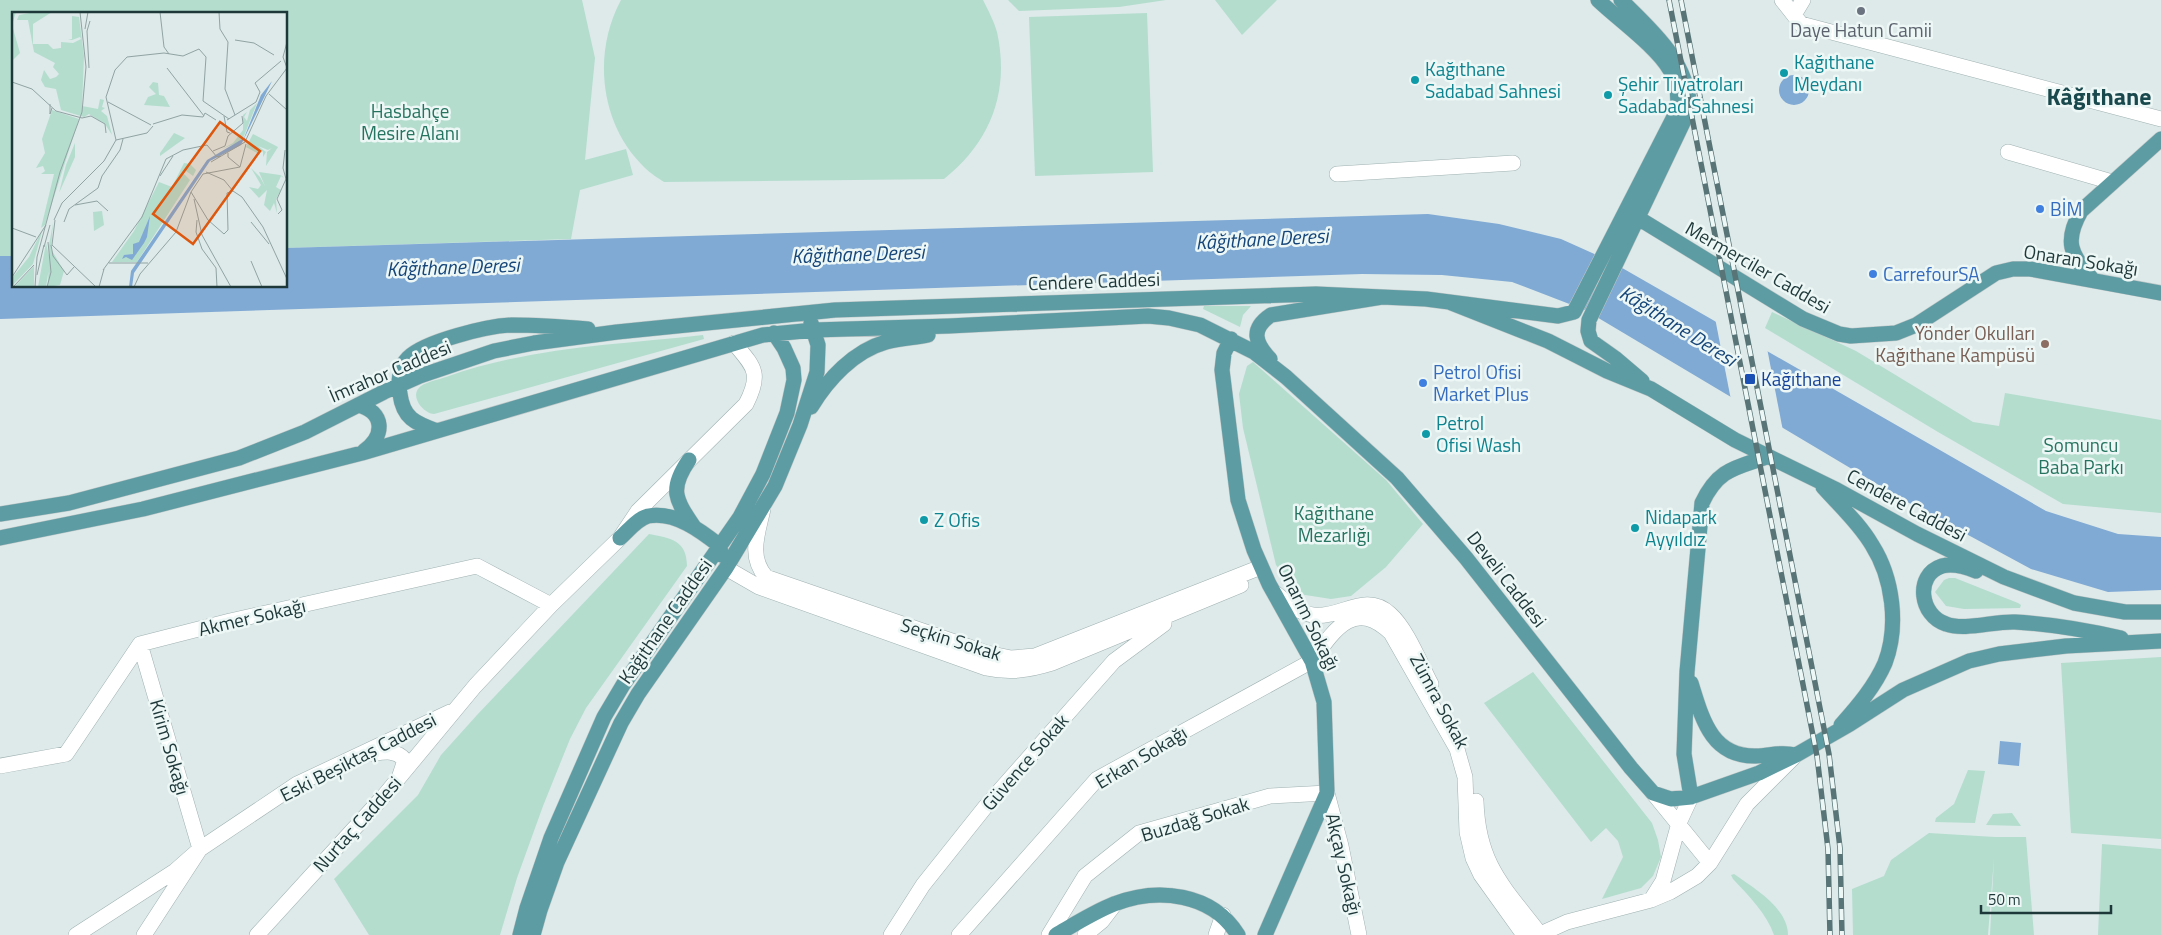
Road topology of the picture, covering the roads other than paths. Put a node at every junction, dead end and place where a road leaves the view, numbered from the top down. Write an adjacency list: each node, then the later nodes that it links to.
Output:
1 (1598, 0): 6 (main road)
2 (1621, 0): 6 (main road)
3 (1782, 0): 5 (street)
4 (1803, 0): 5 (street)
5 (1794, 15): 7 (street)
6 (1684, 93): 13 (main road); 14 (main road)
7 (2161, 119)
8 (2161, 139): 12 (main road)
9 (2008, 152): 12 (street)
10 (1514, 163): 11 (street)
11 (1337, 174)
12 (2112, 182): 17 (main road)
13 (1638, 218): 14 (main road); 15 (main road); 16 (main road, Mermerciler Caddesi)
14 (1621, 222): 15 (main road)
15 (1615, 248): 20 (main road); 30 (main road)
16 (1996, 273): 17 (main road, Onaran Sokağı)
17 (2092, 279): 18 (main road, Onaran Sokağı)
18 (2161, 293)
19 (1382, 297): 20 (main road); 21 (main road, Cendere Caddesi); 28 (main road)
20 (1449, 302): 30 (main road)
21 (807, 312): 23 (main road, Kağıthane Caddesi); 24 (main road, İmrahor Caddesi)
22 (949, 326): 23 (main road, Cendere Caddesi); 26 (main road, Cendere Caddesi); 32 (main road)
23 (814, 330): 25 (main road, Cendere Caddesi); 32 (main road, Kağıthane Caddesi)
24 (617, 332): 29 (main road, İmrahor Caddesi); 29 (main road)
25 (774, 333): 27 (main road); 43 (main road, Kağıthane Caddesi)
26 (1231, 339): 28 (main road, Cendere Caddesi); 45 (main road, Onarım Sokağı)
27 (734, 343): 33 (main road); 36 (street, Nurtaç Caddesi)
28 (1286, 377): 63 (main road, Develi Caddesi)
29 (399, 385): 31 (main road, İmrahor Caddesi); 33 (main road)
30 (1651, 389): 35 (main road, Cendere Caddesi)
31 (358, 405): 34 (main road); 39 (main road, İmrahor Caddesi)
32 (800, 425): 38 (main road, Kağıthane Caddesi)
33 (437, 431): 34 (main road)
34 (362, 453): 41 (main road)
35 (1767, 457): 37 (main road, Cendere Caddesi); 55 (main road)
36 (689, 460): 40 (main road); 42 (street, Nurtaç Caddesi)
37 (1819, 482): 46 (main road, Cendere Caddesi); 57 (main road)
38 (764, 505): 44 (main road, Kağıthane Caddesi); 45 (street, Seçkin Sokak)
39 (0, 514)
40 (694, 527): 42 (main road); 43 (main road)
41 (0, 538)
42 (620, 538): 48 (street, Nurtaç Caddesi)
43 (720, 546): 44 (main road); 75 (main road, Kağıthane Caddesi)
44 (726, 568): 49 (street, Seçkin Sokak); 76 (main road, Kağıthane Caddesi)
45 (1263, 571): 47 (main road, Onarım Sokağı); 49 (street, Seçkin Sokak)
46 (2004, 577): 50 (main road, Cendere Caddesi); 52 (main road)
47 (1274, 592): 54 (main road, Onarım Sokağı); 71 (street, Zümra Sokak)
48 (551, 605): 53 (street, Akmer Sokağı); 56 (street, Nurtaç Caddesi)
49 (1181, 611): 77 (street, Güvence Sokak)
50 (2161, 612)
51 (2161, 641): 52 (main road)
52 (2141, 643): 57 (main road)
53 (140, 644): 60 (street); 66 (street, Kirim Sokağı)
54 (1312, 660): 62 (main road, Onarım Sokağı); 78 (street, Erkan Sokağı); 86 (street, Zümra Sokak)
55 (1687, 672): 59 (main road); 64 (main road)
56 (453, 710): 58 (street, Eski Beşiktaş Caddesi); 61 (street, Nurtaç Caddesi)
57 (1835, 732): 59 (main road)
58 (358, 755): 61 (street); 66 (street, Eski Beşiktaş Caddesi)
59 (1796, 755): 64 (main road); 67 (street)
60 (0, 766)
61 (400, 776): 74 (street, Nurtaç Caddesi)
62 (1327, 793): 79 (street, Buzdağ Sokak); 84 (main road, Onarım Sokağı); 85 (street, Akçay Sokağı)
63 (1654, 793): 64 (main road); 65 (street)
64 (1691, 797): 65 (street)
65 (1679, 823): 67 (street); 68 (street)
66 (200, 849): 72 (street); 73 (street, Eski Beşiktaş Caddesi)
67 (1710, 863): 68 (street)
68 (1651, 900): 71 (street)
69 (1115, 904): 70 (main road); 80 (main road); 81 (street)
70 (1223, 915): 82 (street); 83 (main road)
71 (1539, 934)
72 (76, 935)
73 (144, 935)
74 (257, 935)
75 (520, 935)
76 (533, 935)
77 (891, 935)
78 (959, 935)
79 (1049, 935)
80 (1056, 935)
81 (1085, 935)
82 (1216, 935)
83 (1238, 935)
84 (1265, 935)
85 (1359, 935)
86 (1524, 935)

